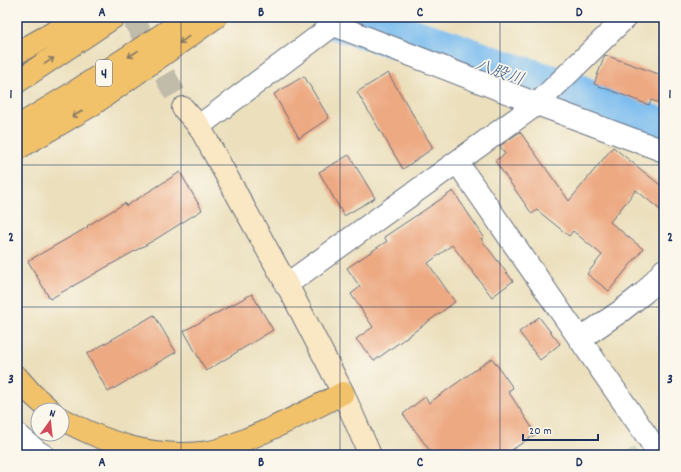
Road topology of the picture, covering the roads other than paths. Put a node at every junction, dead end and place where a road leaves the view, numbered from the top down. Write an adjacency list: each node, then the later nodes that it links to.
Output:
1 (81, 17): 7 (highway)
2 (114, 17): 8 (highway, one-way to 2)
3 (189, 17): 12 (highway, 4, one-way to 12)
4 (216, 17): 13 (highway, one-way to 13)
5 (626, 17): 9 (street)
6 (339, 21): 9 (street); 11 (street)
7 (17, 53)
8 (17, 82)
9 (537, 104): 14 (street); 15 (street)
10 (183, 108): 11 (street)
11 (199, 126): 17 (street)
12 (17, 127)
13 (17, 149)
14 (664, 151)
15 (457, 162): 17 (street); 18 (street)
16 (664, 270): 18 (street)
17 (286, 285): 20 (street)
18 (580, 339): 26 (street)
19 (17, 377): 21 (highway)
20 (343, 393): 22 (highway); 25 (street)
21 (41, 402)
22 (70, 423)
23 (17, 434): 24 (street)
24 (43, 455)
25 (370, 455)
26 (660, 455)

